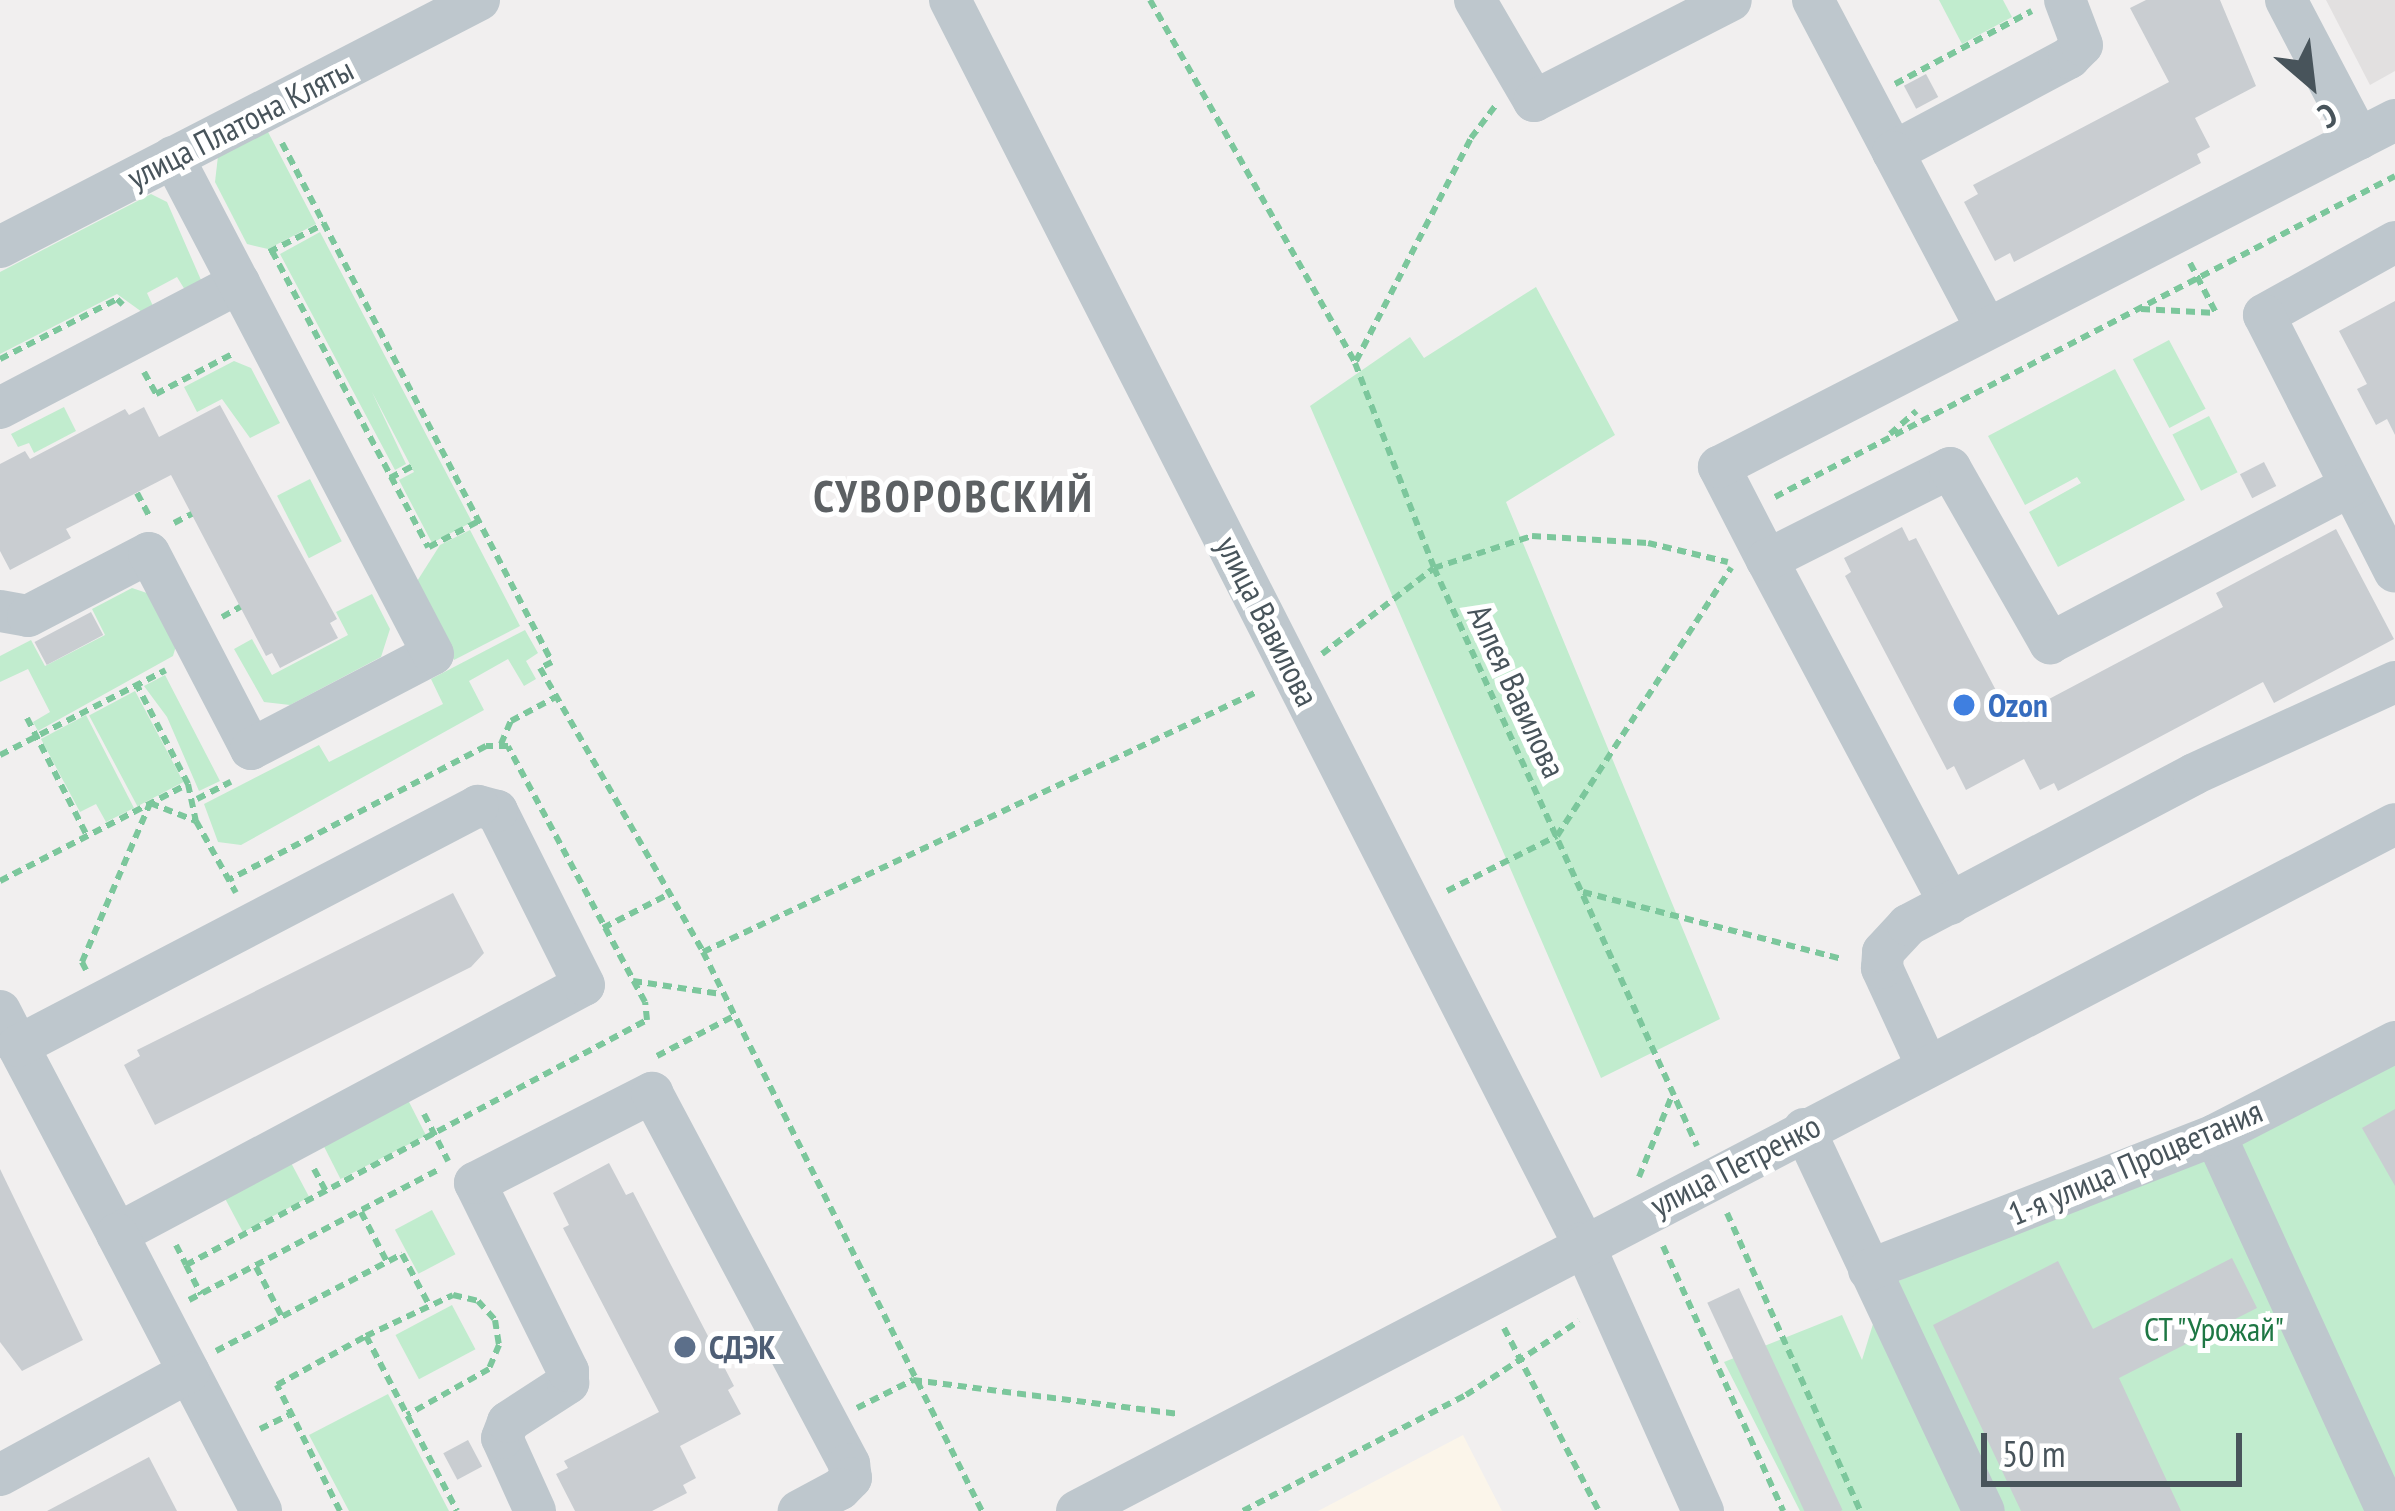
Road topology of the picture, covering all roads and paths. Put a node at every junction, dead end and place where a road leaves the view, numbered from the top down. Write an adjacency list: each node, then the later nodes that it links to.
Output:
1 (479, 0): 12 (street, улица Платона Кляты)
2 (950, 0): 38 (street, улица Вавилова)
3 (1475, 0): 10 (street)
4 (1813, 0): 11 (street)
5 (2052, 0): 11 (path)
6 (2065, 0): 14 (street)
7 (2286, 0): 13 (street)
8 (1151, 1): 25 (path, Аллея Вавилова)
9 (1723, 2): 10 (street)
10 (1516, 78): 25 (path)
11 (1865, 99): 14 (street)
12 (265, 110): 15 (street, улица Платона Кляты); 41 (path)
13 (2377, 129): 24 (street)
14 (1893, 152): 24 (street)
15 (173, 158): 18 (street, улица Платона Кляты); 22 (street)
16 (2395, 176): 21 (path)
17 (2395, 242): 27 (street)
18 (0, 247)
19 (272, 251): 33 (path)
20 (2184, 251): 21 (path)
21 (2198, 279): 23 (path); 23 (path)
22 (239, 283): 26 (street); 36 (street)
23 (2139, 309): 32 (path)
24 (1985, 326): 32 (street)
25 (1354, 363): 34 (path, Аллея Вавилова)
26 (0, 408)
27 (2350, 486): 32 (street); 35 (street)
28 (137, 493): 30 (path)
29 (192, 514): 31 (path)
30 (154, 525)
31 (165, 528)
32 (1749, 542): 34 (path); 51 (path); 57 (street)
33 (428, 548)
34 (1434, 568): 38 (path); 51 (path, Аллея Вавилова)
35 (2395, 572)
36 (0, 611)
37 (176, 658): 40 (path)
38 (1295, 674): 58 (street, улица Вавилова); 60 (path)
39 (2395, 682): 57 (street)
40 (137, 685): 43 (path); 46 (path)
41 (556, 697): 44 (path); 56 (path)
42 (27, 718): 43 (path)
43 (36, 736): 45 (path); 50 (path)
44 (501, 744): 53 (path); 59 (path)
45 (0, 755)
46 (188, 784): 47 (path); 48 (path)
47 (151, 803): 48 (path); 50 (path); 65 (path)
48 (196, 821): 52 (path)
49 (2395, 824): 68 (street, улица Петренко)
50 (87, 836): 54 (path)
51 (1557, 836): 55 (path, Аллея Вавилова); 58 (path)
52 (220, 862)
53 (230, 880)
54 (0, 881)
55 (1582, 892): 62 (path); 69 (path, Аллея Вавилова)
56 (669, 894): 59 (path); 60 (path)
57 (1949, 904): 62 (street)
58 (1412, 909): 82 (street, улица Вавилова)
59 (606, 926): 61 (path); 63 (path)
60 (703, 952): 64 (path)
61 (575, 960): 63 (path); 65 (street); 80 (street)
62 (1882, 968): 68 (street)
63 (634, 981): 64 (path); 72 (path)
64 (723, 994): 95 (path)
65 (103, 1001): 66 (street)
66 (9, 1028): 81 (street)
67 (2395, 1042): 73 (street, 1-я улица Процветания)
68 (1927, 1066): 71 (street, улица Петренко)
69 (1672, 1093): 76 (path, Аллея Вавилова); 78 (path)
70 (418, 1102): 72 (path)
71 (1804, 1129): 76 (street, улица Петренко); 86 (street)
72 (435, 1135): 75 (path); 77 (path)
73 (2215, 1135): 86 (street, 1-я улица Процветания); 114 (street)
74 (309, 1160): 77 (path)
75 (450, 1164)
76 (1711, 1177): 78 (street, улица Петренко); 112 (path, Аллея Вавилова)
77 (326, 1192): 84 (path)
78 (1651, 1208): 82 (street, улица Петренко); 111 (path)
79 (360, 1210): 83 (path)
80 (159, 1212): 81 (street); 84 (path)
81 (117, 1234): 94 (street)
82 (1583, 1243): 88 (street, улица Петренко); 89 (street, улица Вавилова)
83 (387, 1262): 90 (path); 91 (path)
84 (186, 1265): 87 (path)
85 (256, 1265): 91 (path)
86 (1869, 1270): 113 (street)
87 (201, 1294)
88 (1486, 1295): 93 (path); 98 (street, улица Петренко)
89 (1610, 1303): 93 (path); 110 (street, улица Вавилова)
90 (428, 1304): 92 (path); 96 (path)
91 (283, 1317): 94 (path)
92 (366, 1336): 96 (path); 102 (path)
93 (1520, 1356): 108 (path); 109 (path)
94 (187, 1369): 99 (street); 101 (street)
95 (913, 1380): 97 (path); 98 (path); 106 (path)
96 (407, 1415): 103 (path)
97 (827, 1423): 104 (street); 105 (street)
98 (1244, 1423): 107 (street, улица Петренко)
99 (0, 1476): 100 (street)
100 (14, 1511)
101 (261, 1511)
102 (340, 1511)
103 (457, 1511)
104 (535, 1511)
105 (799, 1511)
106 (982, 1511)
107 (1077, 1511)
108 (1243, 1511)
109 (1598, 1511)
110 (1703, 1511)
111 (1784, 1511)
112 (1860, 1511)
113 (1984, 1511)
114 (2387, 1511)

